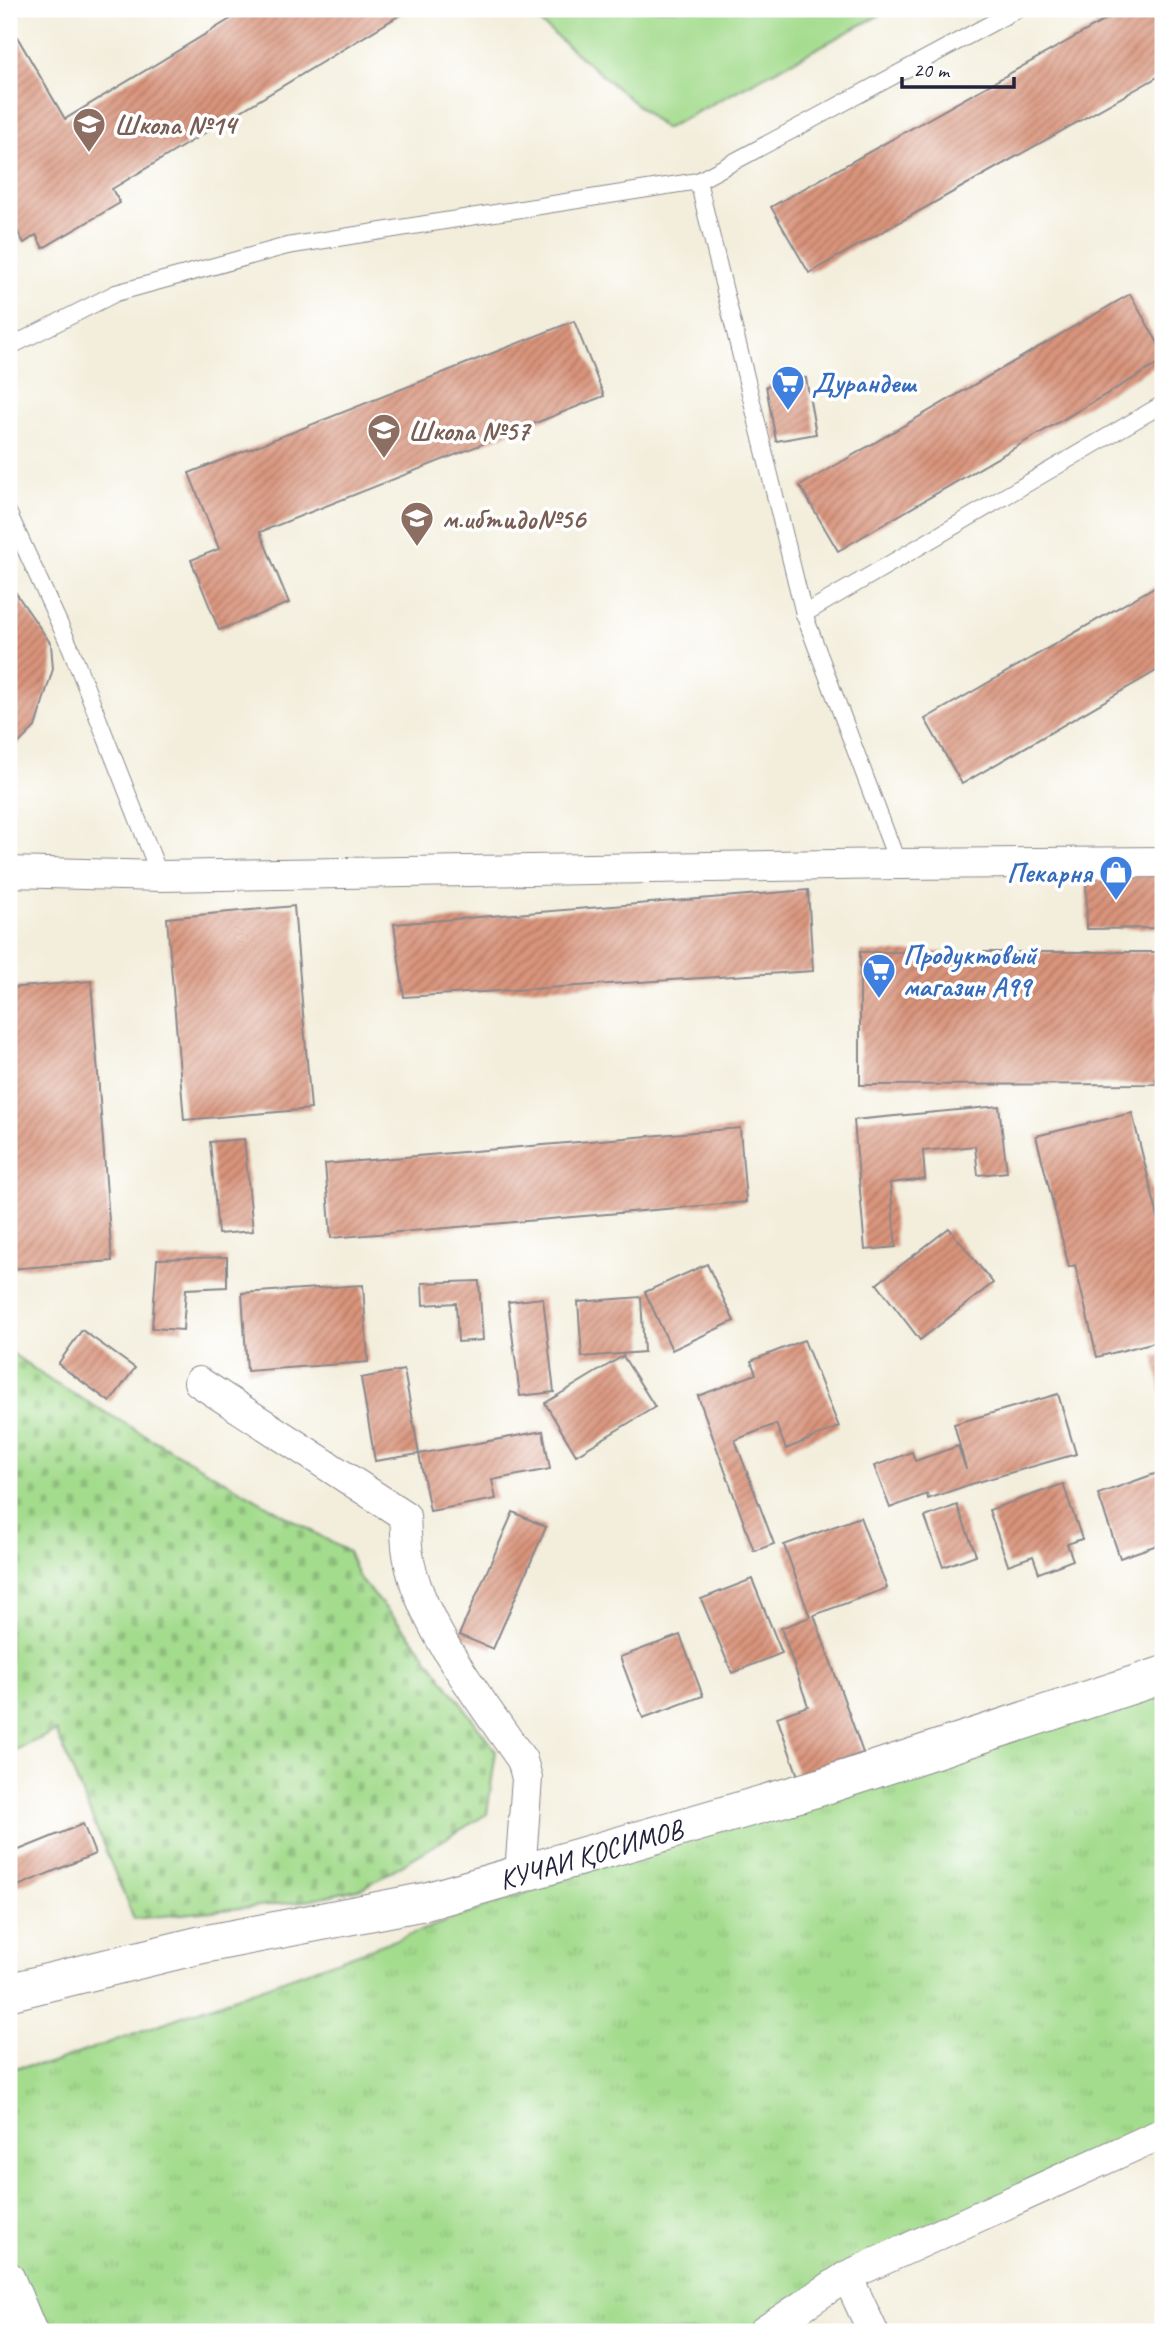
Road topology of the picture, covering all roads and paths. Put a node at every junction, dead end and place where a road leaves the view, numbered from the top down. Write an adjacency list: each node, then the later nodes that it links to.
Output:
1 (1018, 9): 2 (lane)
2 (698, 181): 3 (lane); 6 (lane)
3 (9, 347)
4 (1163, 404): 6 (lane)
5 (9, 514): 10 (lane)
6 (804, 614): 8 (lane)
7 (1163, 862): 8 (street)
8 (898, 864): 10 (street)
9 (9, 873): 10 (street)
10 (160, 876)
11 (199, 1382): 13 (street)
12 (1163, 1675): 13 (street, КУЧАИ ҚОСИМОВ)
13 (520, 1874): 14 (street, КУЧАИ ҚОСИМОВ)
14 (9, 1992)
15 (1163, 2133): 16 (street)
16 (847, 2276): 19 (street); 20 (street)
17 (9, 2277): 18 (street)
18 (32, 2332)
19 (763, 2332)
20 (873, 2332)

